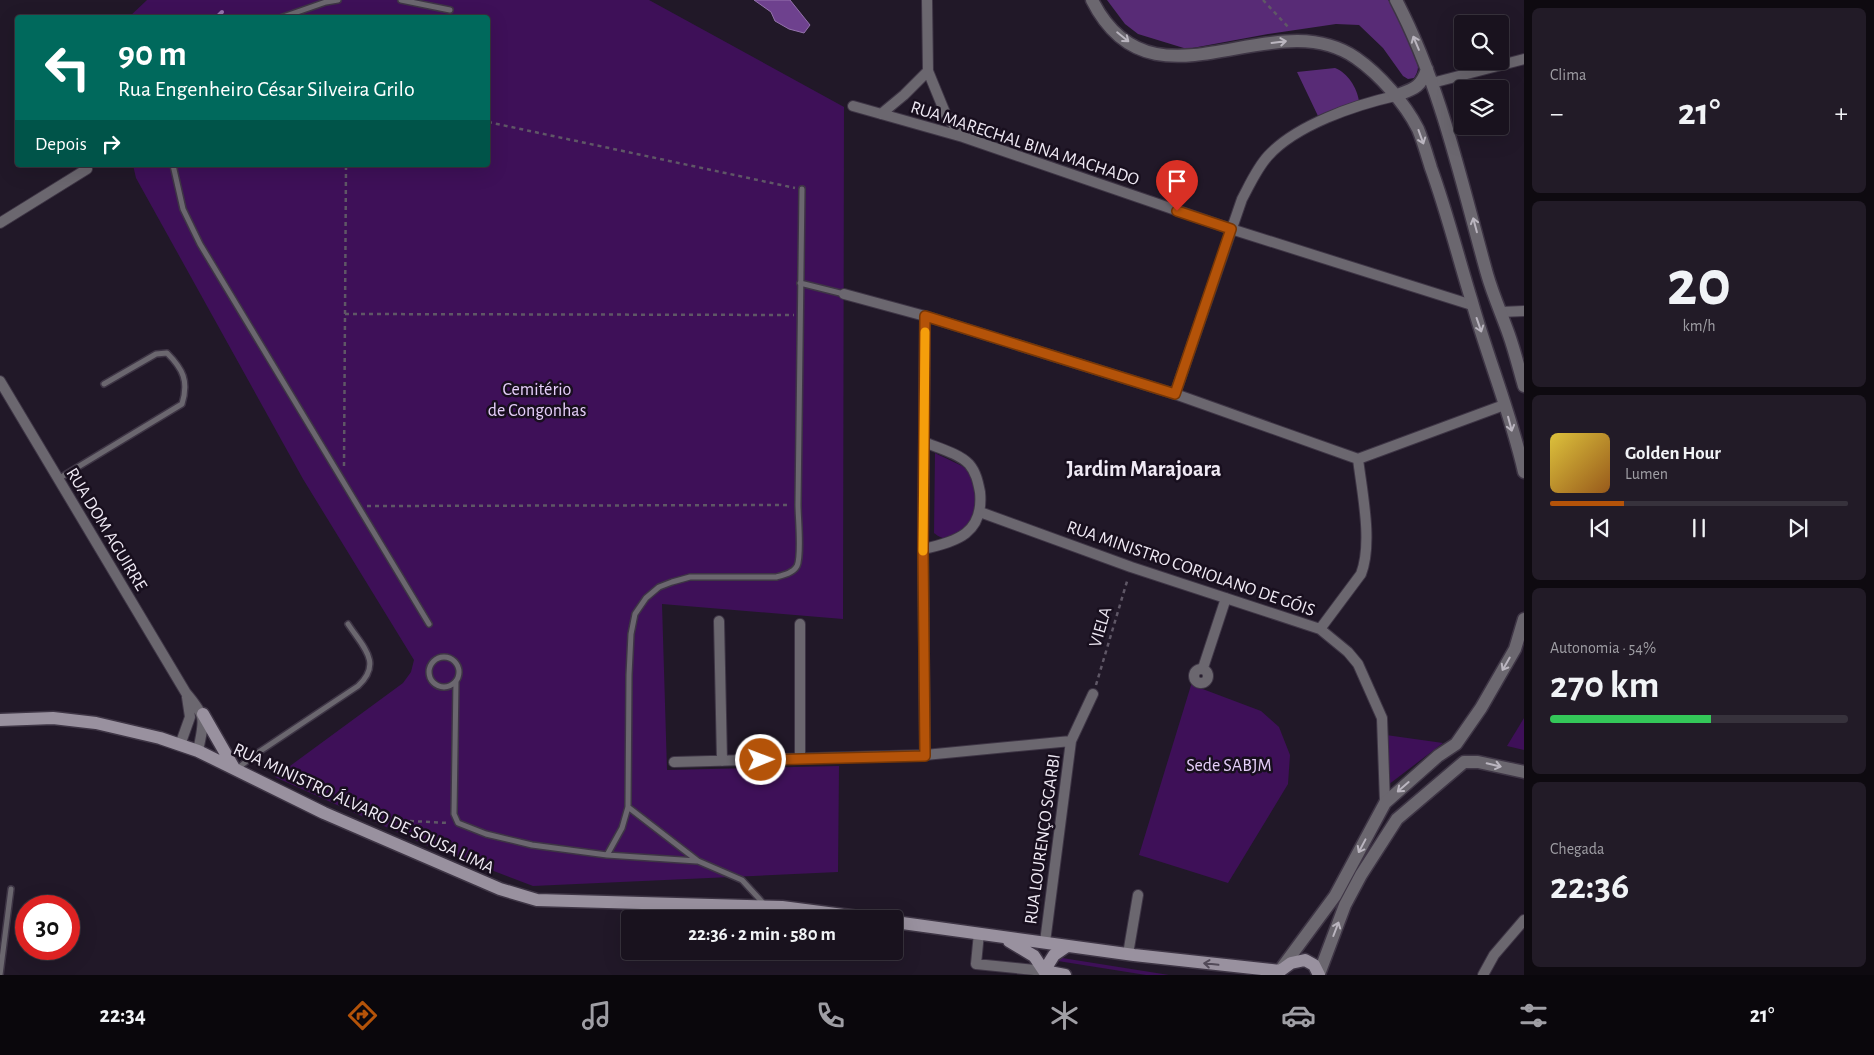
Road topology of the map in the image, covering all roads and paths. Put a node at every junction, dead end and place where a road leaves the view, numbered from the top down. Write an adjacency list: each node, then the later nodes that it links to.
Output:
1 (338, 0): 8 (lane)
2 (401, 0): 7 (lane)
3 (927, 0): 12 (street)
4 (1092, 0): 9 (street, one-way to 9)
5 (1263, 0): 9 (path)
6 (1396, 0): 11 (street, one-way to 6)
7 (450, 10)
8 (288, 15)
9 (1301, 41): 14 (street)
10 (1524, 59): 13 (street)
11 (1427, 69): 13 (street); 14 (street)
12 (928, 71): 16 (street); 18 (street)
13 (1432, 83): 29 (street, one-way to 13)
14 (1395, 96): 24 (street); 27 (street, one-way to 27)
15 (853, 106): 16 (street, RUA MARECHAL BINA MACHADO)
16 (881, 114): 18 (street, RUA MARECHAL BINA MACHADO)
17 (490, 122): 22 (path)
18 (963, 137): 24 (street, RUA MARECHAL BINA MACHADO)
19 (173, 167): 42 (lane)
20 (346, 167): 30 (path)
21 (87, 169): 23 (street)
22 (802, 189): 25 (lane)
23 (0, 223)
24 (1231, 229): 27 (street, RUA MARECHAL BINA MACHADO); 36 (street)
25 (800, 282): 26 (lane); 31 (lane)
26 (844, 294): 32 (street)
27 (1472, 305): 37 (street, one-way to 37)
28 (1524, 311): 29 (street)
29 (1501, 312): 35 (street)
30 (345, 314): 31 (path); 42 (path)
31 (800, 315): 43 (lane)
32 (925, 316): 36 (street); 38 (street)
33 (0, 381): 41 (street, RUA DOM AGUIRRE)
34 (104, 384): 41 (lane)
35 (1524, 386)
36 (1175, 394): 39 (street)
37 (1504, 405): 39 (street); 40 (street, one-way to 40)
38 (924, 442): 45 (street); 46 (street)
39 (1358, 459): 54 (street)
40 (1524, 472)
41 (58, 478): 57 (street, RUA DOM AGUIRRE)
42 (344, 481): 44 (lane)
43 (798, 505): 44 (path); 71 (lane)
44 (359, 506): 52 (lane)
45 (980, 512): 46 (street); 47 (street, RUA MINISTRO CORIOLANO DE GÓIS)
46 (923, 549): 64 (street)
47 (1131, 567): 48 (street, RUA MINISTRO CORIOLANO DE GÓIS); 58 (path, VIELA)
48 (1226, 598): 54 (street, RUA MINISTRO CORIOLANO DE GÓIS); 56 (street)
49 (1524, 619): 70 (street, one-way to 70)
50 (719, 621): 66 (street)
51 (348, 624): 68 (lane)
52 (429, 624)
53 (800, 624): 65 (street)
54 (1320, 629): 70 (street, RUA MINISTRO CORIOLANO DE GÓIS)
55 (456, 681): 55 (lane); 74 (lane)
56 (1200, 686)
57 (186, 693): 59 (street, RUA DOM AGUIRRE); 62 (street, RUA DOM AGUIRRE)
58 (1093, 694): 61 (street, RUA LOURENÇO SGARBI)
59 (203, 714): 63 (street); 68 (main road)
60 (0, 720): 62 (main road, RUA MINISTRO ÁLVARO DE SOUSA LIMA)
61 (1071, 741): 64 (street); 85 (street, RUA LOURENÇO SGARBI)
62 (180, 745): 63 (main road, RUA MINISTRO ÁLVARO DE SOUSA LIMA)
63 (198, 751): 68 (main road, RUA MINISTRO ÁLVARO DE SOUSA LIMA)
64 (925, 756): 65 (street)
65 (800, 759): 66 (street)
66 (722, 761): 67 (street)
67 (674, 762)
68 (235, 768): 79 (main road, RUA MINISTRO ÁLVARO DE SOUSA LIMA)
69 (1524, 772): 72 (street, one-way to 69)
70 (1385, 803): 72 (street); 88 (street, one-way to 88)
71 (628, 807): 75 (lane); 76 (lane)
72 (1397, 819): 92 (street, one-way to 72)
73 (410, 821): 74 (path)
74 (458, 823): 75 (lane)
75 (607, 856): 76 (lane)
76 (698, 861): 79 (lane)
77 (11, 889): 90 (lane)
78 (1138, 895): 87 (street)
79 (767, 907): 80 (main road, RUA MINISTRO ÁLVARO DE SOUSA LIMA)
80 (805, 910)
81 (1524, 920): 93 (street)
82 (903, 923): 83 (main road)
83 (979, 933): 84 (main road); 89 (street)
84 (1001, 937): 85 (main road); 89 (main road)
85 (1045, 942): 86 (main road)
86 (1067, 946): 87 (main road); 89 (main road)
87 (1128, 954): 88 (main road, one-way to 87)
88 (1280, 972): 92 (main road)
89 (1043, 973): 91 (main road)
90 (0, 975)
91 (1065, 975)
92 (1319, 975)
93 (1483, 975)

